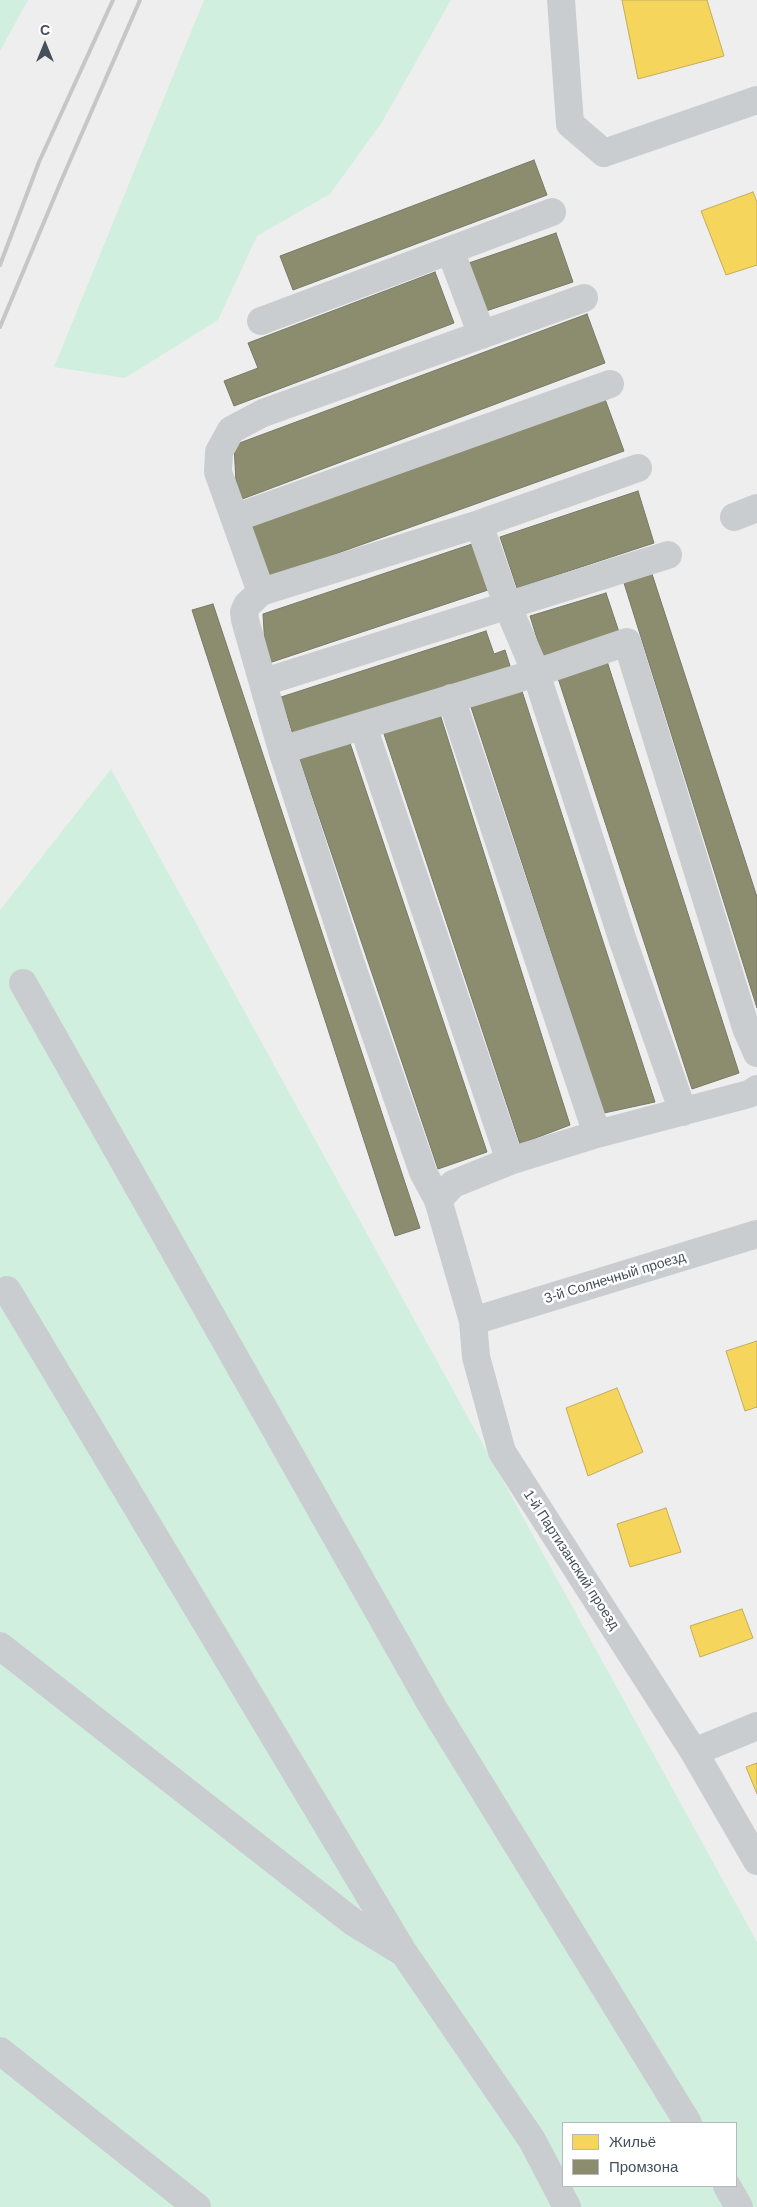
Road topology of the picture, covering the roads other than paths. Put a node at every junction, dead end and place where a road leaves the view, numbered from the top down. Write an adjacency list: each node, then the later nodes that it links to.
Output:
1 (561, 0): 2 (street)
2 (757, 100)
3 (552, 212): 4 (street)
4 (450, 250): 6 (street); 7 (street)
5 (584, 298): 7 (street)
6 (261, 320)
7 (482, 335): 10 (street)
8 (610, 384): 10 (street)
9 (638, 468): 11 (street)
10 (235, 518): 13 (street)
11 (479, 524): 13 (street); 14 (street)
12 (668, 555): 14 (street)
13 (261, 592): 16 (street, 1-й Партизанский проезд)
14 (508, 607): 15 (street); 16 (street)
15 (536, 673): 17 (street); 21 (street); 23 (street)
16 (264, 682): 19 (street, 1-й Партизанский проезд)
17 (451, 698): 18 (street); 24 (street)
18 (363, 726): 19 (street); 25 (street)
19 (282, 750): 26 (street, 1-й Партизанский проезд)
20 (23, 984): 36 (street)
21 (757, 1053)
22 (757, 1089): 23 (street)
23 (683, 1112): 24 (street)
24 (598, 1134): 25 (street)
25 (510, 1161): 26 (street)
26 (438, 1200): 29 (street, 1-й Партизанский проезд)
27 (757, 1234): 29 (street, 3-й Солнечный проезд)
28 (7, 1290): 34 (street)
29 (473, 1321): 32 (street, 1-й Партизанский проезд)
30 (0, 1646): 34 (street)
31 (757, 1726): 32 (street)
32 (694, 1752): 33 (street, 1-й Партизанский проезд)
33 (757, 1861)
34 (404, 1953): 39 (street)
35 (0, 2051): 38 (street)
36 (687, 2122)
37 (728, 2187): 40 (street)
38 (198, 2207)
39 (567, 2207)
40 (739, 2207)

